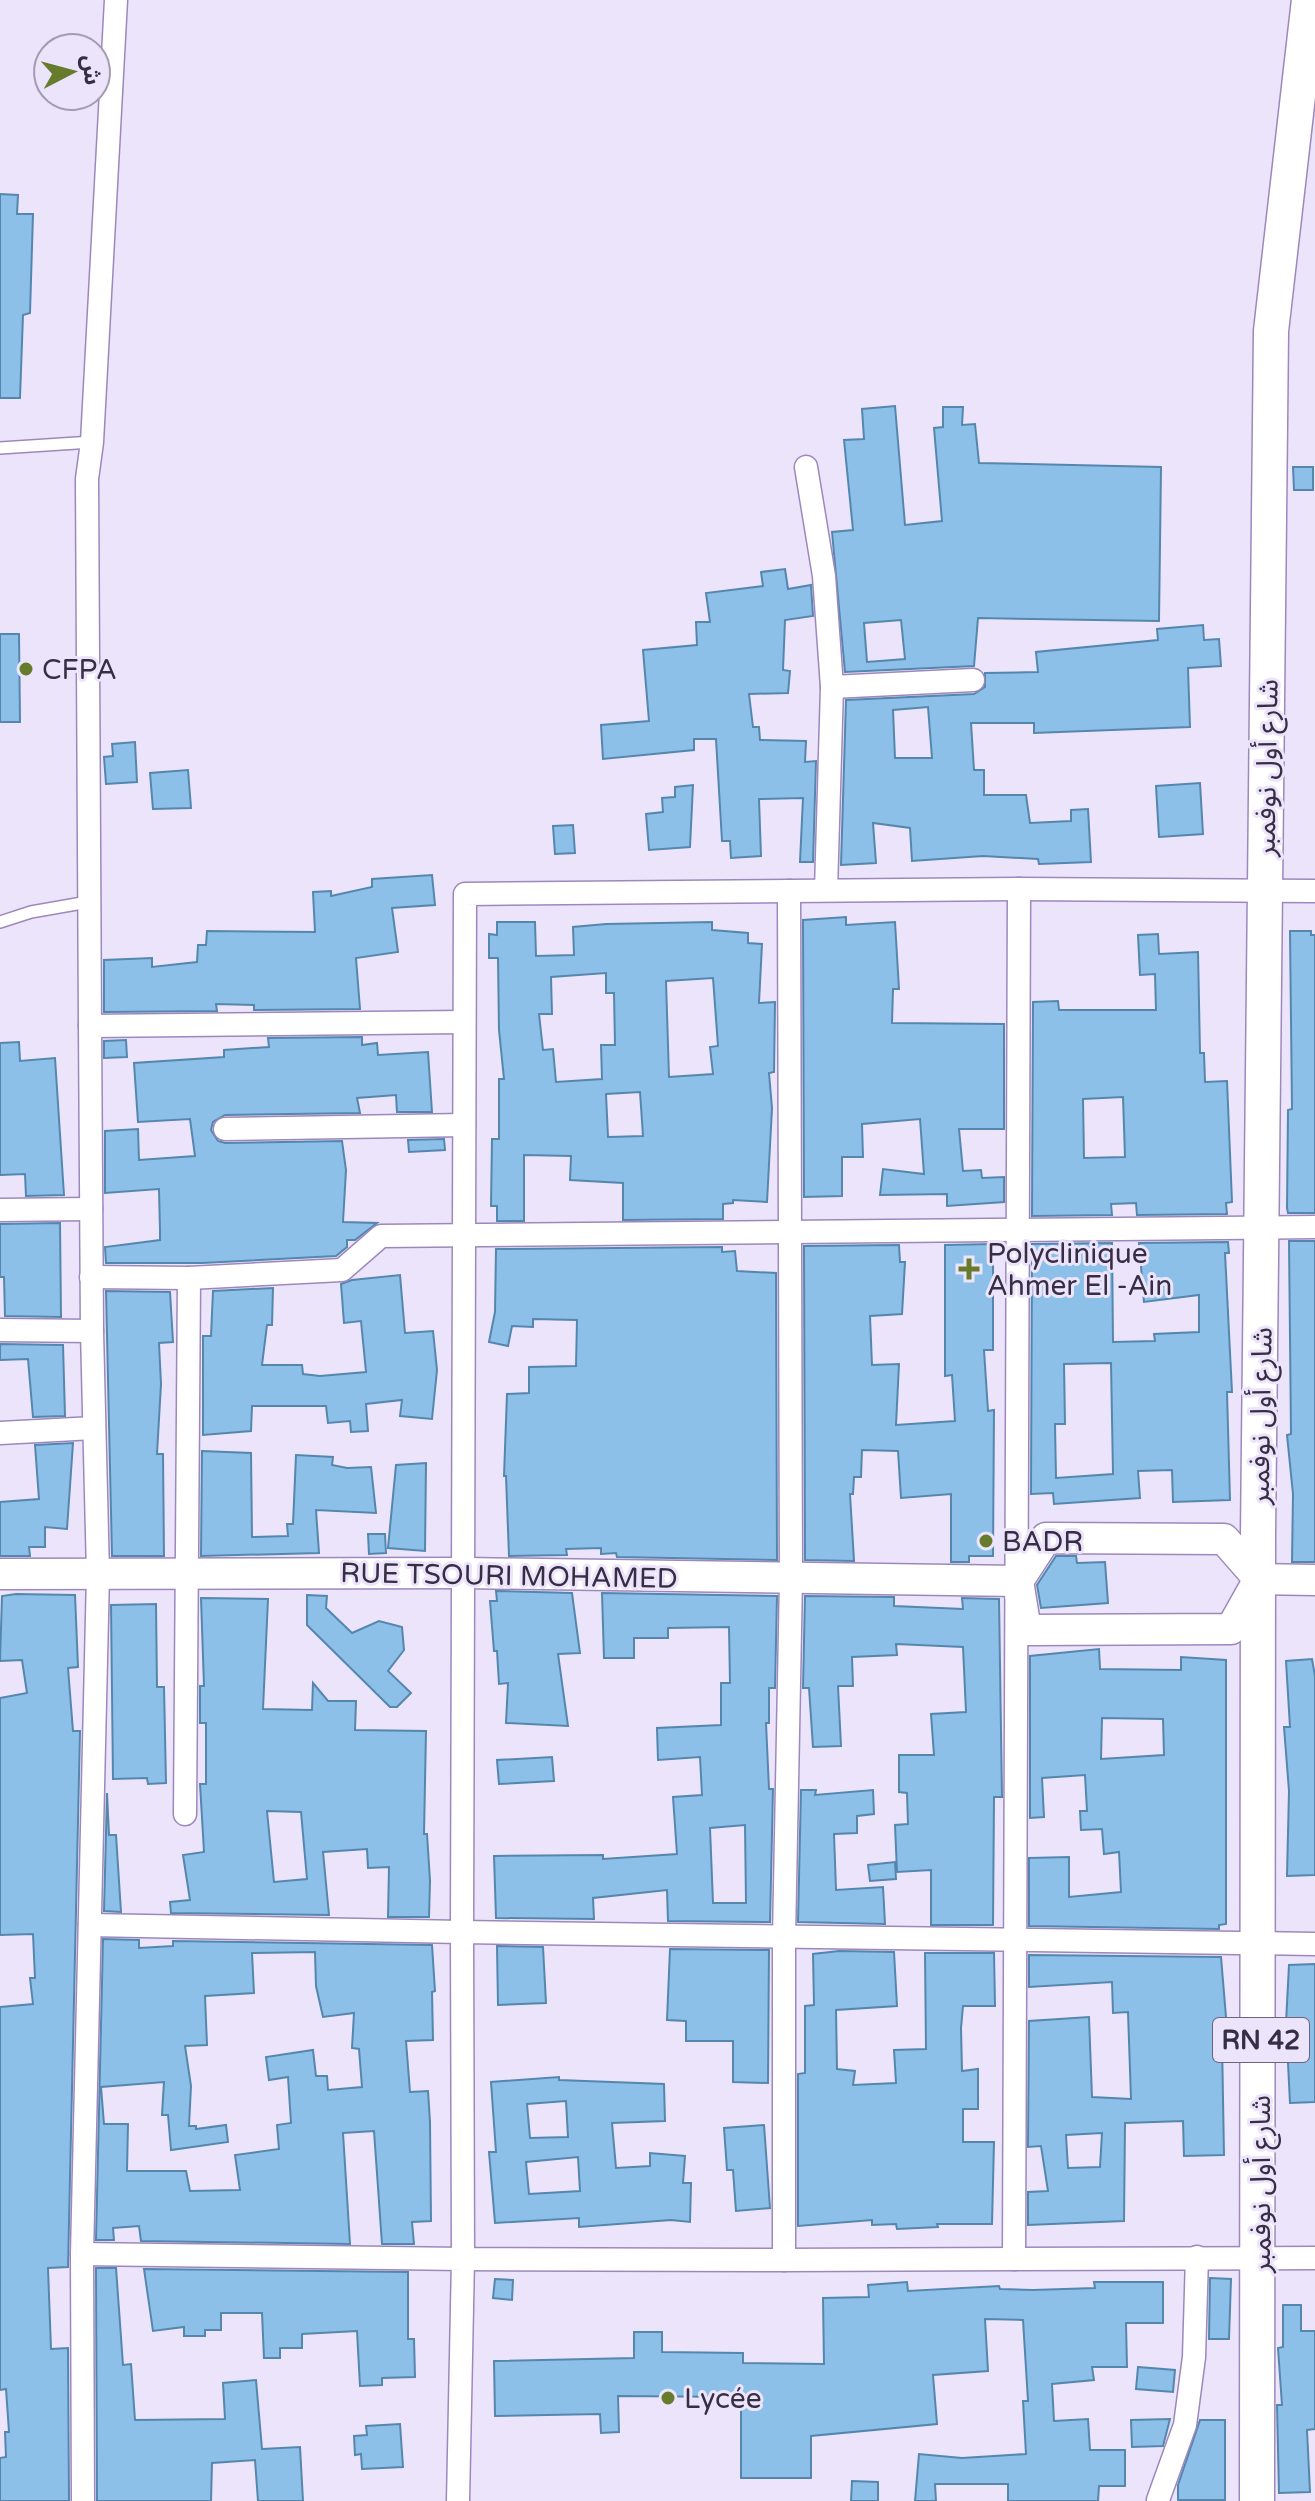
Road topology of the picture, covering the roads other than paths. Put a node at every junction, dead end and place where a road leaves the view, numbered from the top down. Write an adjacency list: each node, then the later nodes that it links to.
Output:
1 (116, 0): 3 (street)
2 (1309, 0): 11 (main road, شارع أول نوفمبر / RN 42)
3 (92, 442): 4 (lane); 13 (street)
4 (0, 448)
5 (806, 467): 7 (street)
6 (973, 680): 7 (street)
7 (832, 687): 9 (street)
8 (1019, 889): 9 (street); 11 (street); 23 (street)
9 (826, 890): 10 (street)
10 (789, 891): 15 (street); 24 (street)
11 (1265, 891): 12 (street); 22 (main road, شارع أول نوفمبر / RN 42)
12 (1315, 891)
13 (88, 902): 14 (lane); 16 (street)
14 (0, 922)
15 (463, 1022): 16 (street); 17 (street)
16 (90, 1026): 19 (street)
17 (464, 1125): 18 (street); 25 (street)
18 (225, 1129)
19 (91, 1209): 20 (street); 26 (street)
20 (0, 1210)
21 (1315, 1227): 22 (street)
22 (1263, 1228): 23 (street); 37 (main road, شارع أول نوفمبر / RN 42)
23 (1018, 1230): 24 (street); 39 (street)
24 (790, 1231): 25 (street); 36 (street)
25 (466, 1233): 27 (street); 32 (street)
26 (91, 1277): 27 (street); 29 (street)
27 (189, 1278): 35 (street)
28 (0, 1330): 29 (street)
29 (92, 1331): 30 (street)
30 (94, 1428): 31 (street); 34 (street)
31 (0, 1433)
32 (465, 1573): 35 (street, RUE TSOURI MOHAMED); 36 (street, RUE TSOURI MOHAMED); 42 (street)
33 (0, 1574): 34 (street, RUE TSOURI MOHAMED)
34 (98, 1574): 35 (street, RUE TSOURI MOHAMED); 41 (street)
35 (185, 1574): 40 (street)
36 (791, 1579): 39 (street, RUE TSOURI MOHAMED); 43 (street)
37 (1259, 1579): 38 (street); 39 (street); 39 (street); 46 (main road, شارع أول نوفمبر / RN 42)
38 (1315, 1580)
39 (1018, 1581): 44 (street)
40 (185, 1814)
41 (90, 1925): 42 (street); 47 (street)
42 (462, 1932): 43 (street); 51 (street)
43 (784, 1938): 44 (street); 53 (street)
44 (1017, 1938): 46 (street); 52 (street)
45 (1315, 1944): 46 (street)
46 (1261, 1945): 49 (main road, شارع أول نوفمبر / RN 42)
47 (82, 2254): 51 (street); 55 (street)
48 (1197, 2257): 49 (street); 52 (street); 54 (street)
49 (1260, 2257): 50 (street); 57 (main road, شارع أول نوفمبر / RN 42)
50 (1315, 2258)
51 (463, 2259): 53 (street); 56 (street)
52 (1014, 2259): 53 (street)
53 (784, 2260)
54 (1158, 2500)
55 (83, 2501)
56 (458, 2501)
57 (1257, 2501)

